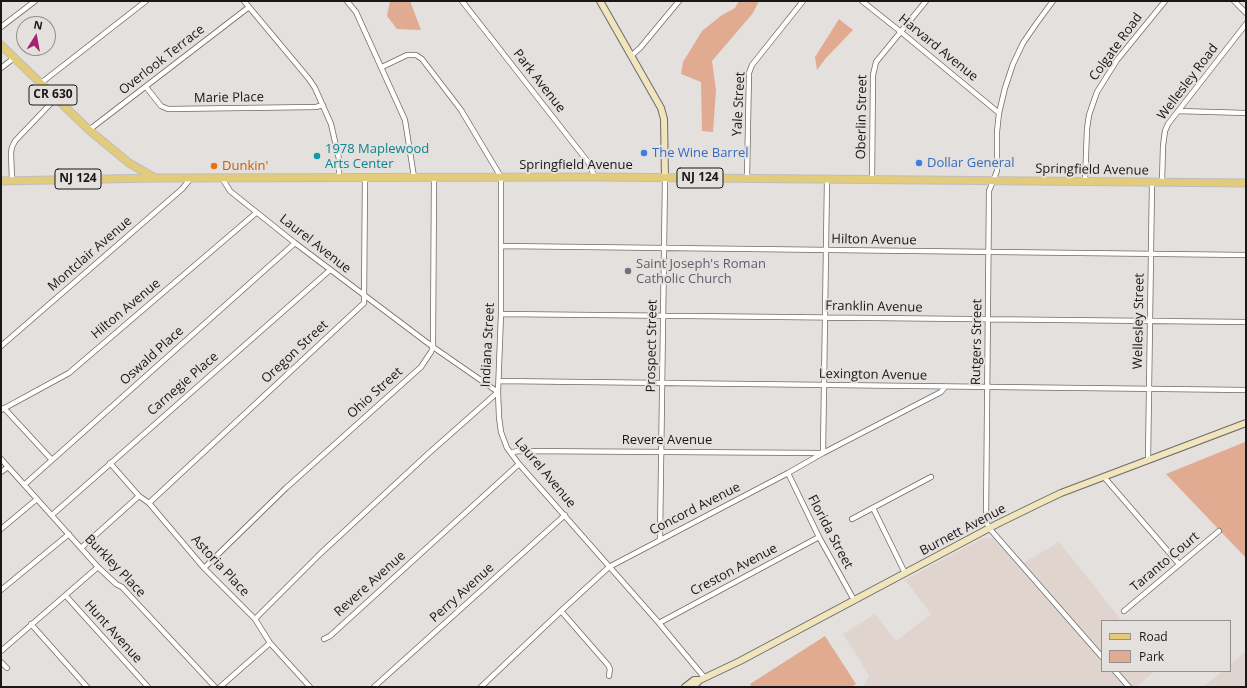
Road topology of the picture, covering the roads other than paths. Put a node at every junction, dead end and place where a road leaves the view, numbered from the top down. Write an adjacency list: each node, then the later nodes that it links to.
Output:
1 (35, 1): 18 (street)
2 (146, 1): 14 (street)
3 (244, 1): 15 (street)
4 (347, 1): 23 (street)
5 (462, 1): 35 (street, Park Avenue)
6 (600, 1): 21 (street, Prospect Street)
7 (679, 1): 21 (street)
8 (803, 1): 43 (street, Yale Street)
9 (862, 1): 19 (street, Harvard Avenue)
10 (926, 1): 19 (street, Oberlin Street)
11 (1053, 1): 30 (street, Rutgers Street)
12 (1165, 1): 49 (street, Colgate Road)
13 (1234, 1): 16 (street)
14 (139, 3): 25 (street)
15 (249, 6): 26 (street, Overlook Terrace); 28 (street)
16 (1246, 13)
17 (1246, 24): 29 (street, Wellesley Road)
18 (1, 27)
19 (901, 32): 30 (street, Harvard Avenue); 45 (street, Oberlin Street)
20 (1, 45): 22 (main road, CR 630)
21 (632, 55): 42 (street, Prospect Street)
22 (14, 58): 24 (street); 25 (main road, CR 630)
23 (382, 67): 33 (street); 34 (street)
24 (1, 68)
25 (41, 83): 27 (main road, CR 630)
26 (146, 87): 28 (street, Marie Place); 32 (street, Overlook Terrace)
27 (56, 98): 32 (main road, CR 630); 46 (street)
28 (323, 105): 39 (street)
29 (1178, 111): 31 (street); 51 (street, Wellesley Road)
30 (999, 113): 48 (street, Rutgers Street)
31 (1246, 113)
32 (89, 130): 36 (main road, CR 630)
33 (414, 177): 40 (main road, Springfield Avenue / NJ 124); 41 (main road, Springfield Avenue / NJ 124)
34 (501, 177): 35 (main road, Springfield Avenue / NJ 124); 41 (main road, Springfield Avenue / NJ 124); 55 (street, Indiana Street)
35 (595, 177): 42 (main road, Springfield Avenue / NJ 124)
36 (155, 178): 37 (main road, Springfield Avenue / NJ 124); 46 (main road, Springfield Avenue / NJ 124)
37 (191, 178): 38 (main road, Springfield Avenue / NJ 124); 69 (street, Montclair Avenue)
38 (222, 178): 39 (main road, Springfield Avenue / NJ 124); 53 (street, Laurel Avenue)
39 (339, 178): 40 (main road, Springfield Avenue / NJ 124)
40 (365, 178): 62 (street)
41 (434, 178): 70 (street, Ohio Street)
42 (665, 178): 43 (main road, Springfield Avenue / NJ 124); 56 (street, Prospect Street)
43 (748, 178): 44 (main road, Springfield Avenue / NJ 124)
44 (827, 179): 45 (main road, Springfield Avenue / NJ 124); 57 (street)
45 (872, 179): 48 (main road, Springfield Avenue / NJ 124)
46 (12, 180): 47 (main road, Springfield Avenue / NJ 124)
47 (1, 181)
48 (993, 181): 49 (main road, Springfield Avenue / NJ 124); 58 (street, Rutgers Street)
49 (1085, 181): 50 (main road, Springfield Avenue / NJ 124)
50 (1152, 182): 51 (main road, Springfield Avenue / NJ 124); 59 (street, Wellesley Street)
51 (1162, 182): 52 (main road, Springfield Avenue / NJ 124)
52 (1246, 183)
53 (256, 213): 54 (street, Laurel Avenue); 79 (street, Hilton Avenue)
54 (295, 243): 61 (street, Laurel Avenue); 85 (street, Oswald Place)
55 (501, 246): 56 (street, Hilton Avenue); 63 (street, Indiana Street)
56 (664, 248): 57 (street, Hilton Avenue); 64 (street, Prospect Street)
57 (826, 250): 58 (street, Hilton Avenue); 65 (street)
58 (988, 252): 59 (street, Hilton Avenue); 66 (street, Rutgers Street)
59 (1150, 253): 60 (street, Hilton Avenue); 67 (street, Wellesley Street)
60 (1246, 255)
61 (330, 270): 62 (street, Laurel Avenue); 87 (street, Carnegie Place)
62 (365, 296): 70 (street, Laurel Avenue); 97 (street, Oregon Street)
63 (501, 314): 64 (street, Franklin Avenue); 71 (street, Indiana Street)
64 (663, 316): 65 (street, Franklin Avenue); 72 (street, Prospect Street)
65 (825, 318): 66 (street, Franklin Avenue); 73 (street)
66 (988, 319): 67 (street, Franklin Avenue); 75 (street, Rutgers Street)
67 (1151, 321): 68 (street, Franklin Avenue); 76 (street, Wellesley Street)
68 (1246, 322)
69 (1, 346)
70 (433, 347): 78 (street, Laurel Avenue); 112 (street, Ohio Street)
71 (499, 381): 72 (street, Lexington Avenue); 78 (street, Indiana Street)
72 (662, 384): 73 (street, Lexington Avenue); 81 (street, Prospect Street)
73 (825, 386): 74 (street, Lexington Avenue); 82 (street)
74 (946, 387): 75 (street, Lexington Avenue); 82 (street, Concord Avenue)
75 (987, 387): 76 (street, Lexington Avenue); 102 (street, Rutgers Street)
76 (1149, 389): 77 (street, Lexington Avenue); 86 (street, Wellesley Street)
77 (1246, 390)
78 (498, 392): 83 (street, Laurel Avenue); 119 (street, Indiana Street)
79 (3, 409): 85 (street)
80 (1246, 423): 86 (street, Burnett Avenue)
81 (661, 451): 82 (street, Revere Avenue); 83 (street, Revere Avenue); 107 (street, Prospect Street)
82 (823, 453): 91 (street, Concord Avenue)
83 (511, 454): 88 (street, Laurel Avenue)
84 (1, 459): 89 (street, Burkley Place)
85 (52, 460): 94 (street, Oswald Place)
86 (1148, 460): 93 (street, Burnett Avenue)
87 (110, 463): 95 (street, Astoria Place); 100 (street, Carnegie Place)
88 (519, 464): 99 (street, Laurel Avenue); 122 (street, Revere Avenue)
89 (8, 466): 90 (street); 94 (street, Burkley Place)
90 (1, 472)
91 (788, 473): 106 (street, Florida Street); 107 (street, Concord Avenue)
92 (931, 477): 98 (street)
93 (1104, 477): 102 (street, Burnett Avenue); 109 (street)
94 (24, 485): 96 (street, Burkley Place)
95 (139, 496): 97 (street, Astoria Place); 108 (street)
96 (37, 499): 100 (street, Burkley Place); 103 (street)
97 (149, 503): 112 (street, Astoria Place)
98 (872, 508): 101 (street); 113 (street)
99 (564, 515): 111 (street, Laurel Avenue); 136 (street, Perry Avenue)
100 (52, 516): 105 (street, Burkley Place)
101 (852, 519)
102 (990, 528): 113 (street, Burnett Avenue); 125 (street, Rutgers Street)
103 (1, 529)
104 (1219, 531): 109 (street, Taranto Court)
105 (69, 534): 108 (street, Burkley Place); 114 (street)
106 (819, 537): 116 (street, Florida Street); 120 (street, Creston Avenue)
107 (660, 539): 111 (street, Concord Avenue)
108 (81, 548): 110 (street, Burkley Place)
109 (1178, 564): 118 (street, Taranto Court)
110 (98, 567): 115 (street); 133 (street, Burkley Place)
111 (610, 567): 117 (street, Concord Avenue); 120 (street, Laurel Avenue)
112 (204, 568): 119 (street, Astoria Place)
113 (905, 573): 116 (street, Burnett Avenue)
114 (1, 590)
115 (66, 596): 121 (street); 131 (street, Hunt Avenue)
116 (854, 600): 130 (street, Burnett Avenue)
117 (561, 610): 129 (street); 137 (street, Concord Avenue)
118 (1124, 611)
119 (255, 619): 123 (street, Astoria Place)
120 (659, 623): 130 (street, Laurel Avenue)
121 (31, 624): 124 (street); 132 (street)
122 (324, 639)
123 (270, 643): 134 (street); 135 (street, Astoria Place)
124 (1, 651)
125 (1101, 656)
126 (1, 662): 127 (street)
127 (7, 668)
128 (1116, 672): 140 (street)
129 (609, 676)
130 (702, 678): 138 (street, Burnett Avenue); 139 (street, Burnett Avenue)
131 (145, 686)
132 (87, 687)
133 (215, 687)
134 (220, 687)
135 (310, 687)
136 (374, 687)
137 (481, 687)
138 (685, 687)
139 (693, 687)
140 (1129, 687)

